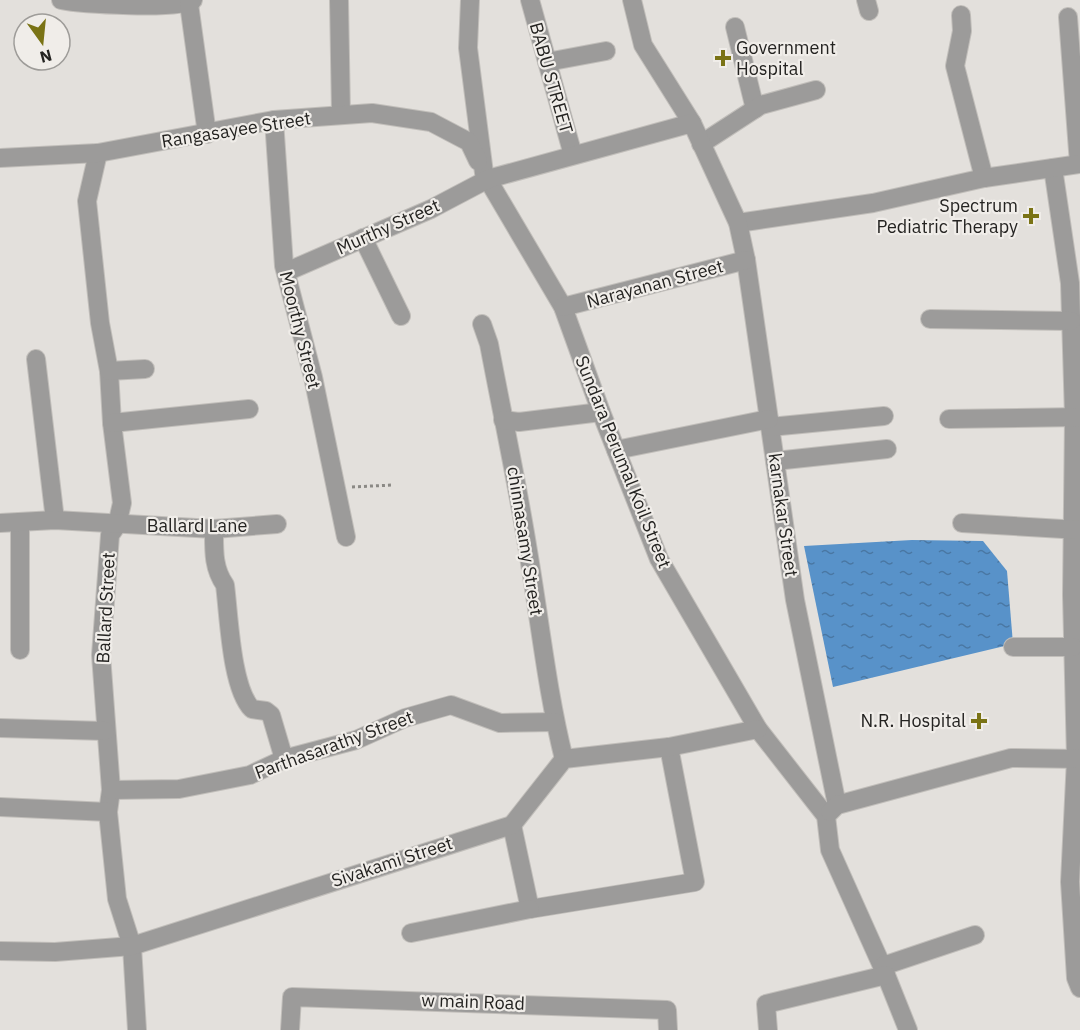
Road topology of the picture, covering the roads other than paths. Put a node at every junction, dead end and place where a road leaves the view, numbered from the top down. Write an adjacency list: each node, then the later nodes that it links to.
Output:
1 (61, 0): 6 (street)
2 (339, 0): 14 (street)
3 (470, 0): 24 (street, Sundara Perumal Koil Street)
4 (530, 0): 11 (street, BABU STREET)
5 (632, 0): 16 (street, karnakar Street)
6 (191, 2): 17 (street)
7 (961, 15): 25 (street)
8 (1068, 17): 22 (street)
9 (735, 27): 13 (street)
10 (606, 51): 11 (street)
11 (547, 62): 20 (street, BABU STREET)
12 (816, 90): 13 (street)
13 (755, 109): 18 (street)
14 (341, 115): 15 (street, Rangasayee Street); 24 (street, Rangasayee Street)
15 (274, 120): 17 (street, Rangasayee Street); 29 (street, Moorthy Street)
16 (692, 123): 18 (street, karnakar Street); 20 (street, Murthy Street)
17 (207, 134): 19 (street, Rangasayee Street)
18 (701, 144): 26 (street, karnakar Street)
19 (98, 153): 21 (street, Rangasayee Street); 38 (street, Ballard Street)
20 (573, 155): 24 (street, Murthy Street)
21 (0, 158)
22 (1079, 164): 23 (street)
23 (1053, 168): 25 (street); 30 (street)
24 (486, 176): 27 (street, Murthy Street); 31 (street, Sundara Perumal Koil Street)
25 (984, 178): 26 (street)
26 (738, 223): 28 (street, karnakar Street)
27 (363, 237): 29 (street, Murthy Street); 32 (street)
28 (746, 260): 31 (street, Narayanan Street); 46 (street, karnakar Street)
29 (286, 272): 58 (street, Moorthy Street)
30 (1075, 283): 34 (street)
31 (563, 307): 40 (street, Sundara Perumal Koil Street)
32 (401, 316)
33 (930, 319): 34 (street)
34 (1071, 321): 42 (street)
35 (482, 324): 44 (street, chinnasamy Street)
36 (36, 359): 50 (street)
37 (145, 369): 38 (street)
38 (109, 371): 45 (street, Ballard Street)
39 (249, 410): 45 (street)
40 (601, 412): 44 (street); 48 (street, Sundara Perumal Koil Street)
41 (884, 416): 46 (street)
42 (1077, 417): 43 (street); 57 (street)
43 (949, 419)
44 (503, 420): 62 (street, chinnasamy Street)
45 (112, 423): 55 (street, Ballard Street)
46 (769, 423): 48 (street); 49 (street, karnakar Street)
47 (887, 449): 49 (street)
48 (616, 450): 64 (street, Sundara Perumal Koil Street)
49 (775, 461): 72 (street, karnakar Street)
50 (55, 520): 52 (street, Ballard Lane); 55 (street, Ballard Lane)
51 (0, 522): 52 (street, Ballard Lane)
52 (20, 522): 61 (street)
53 (962, 523): 57 (street)
54 (277, 524): 56 (street, Ballard Lane)
55 (117, 525): 56 (street, Ballard Lane); 65 (street, Ballard Street)
56 (214, 529): 67 (street)
57 (1076, 531): 60 (street)
58 (346, 537)
59 (1013, 647): 60 (street)
60 (1073, 647): 69 (street)
61 (20, 650)
62 (555, 722): 67 (street, Parthasarathy Street); 68 (street, chinnasamy Street)
63 (0, 728): 65 (street)
64 (758, 729): 66 (street); 72 (street, Sundara Perumal Koil Street)
65 (105, 731): 70 (street, Ballard Street)
66 (669, 747): 68 (street); 76 (street)
67 (284, 759): 70 (street, Parthasarathy Street)
68 (564, 759): 74 (street)
69 (1078, 759): 72 (street); 75 (street)
70 (111, 790): 73 (street, Ballard Street)
71 (0, 807): 73 (street)
72 (832, 810): 81 (street)
73 (108, 812): 79 (street, Ballard Street)
74 (512, 825): 76 (street); 79 (street, Sivakami Street)
75 (1076, 906): 82 (street)
76 (530, 909): 77 (street)
77 (411, 933)
78 (975, 936): 81 (street)
79 (132, 946): 80 (street, Sivakami Street); 83 (street, Ballard Street)
80 (0, 951)
81 (884, 971): 86 (street); 87 (street)
82 (1080, 988)
83 (137, 1030)
84 (290, 1030): 85 (street, w main Road)
85 (668, 1030)
86 (768, 1030)
87 (908, 1030)

